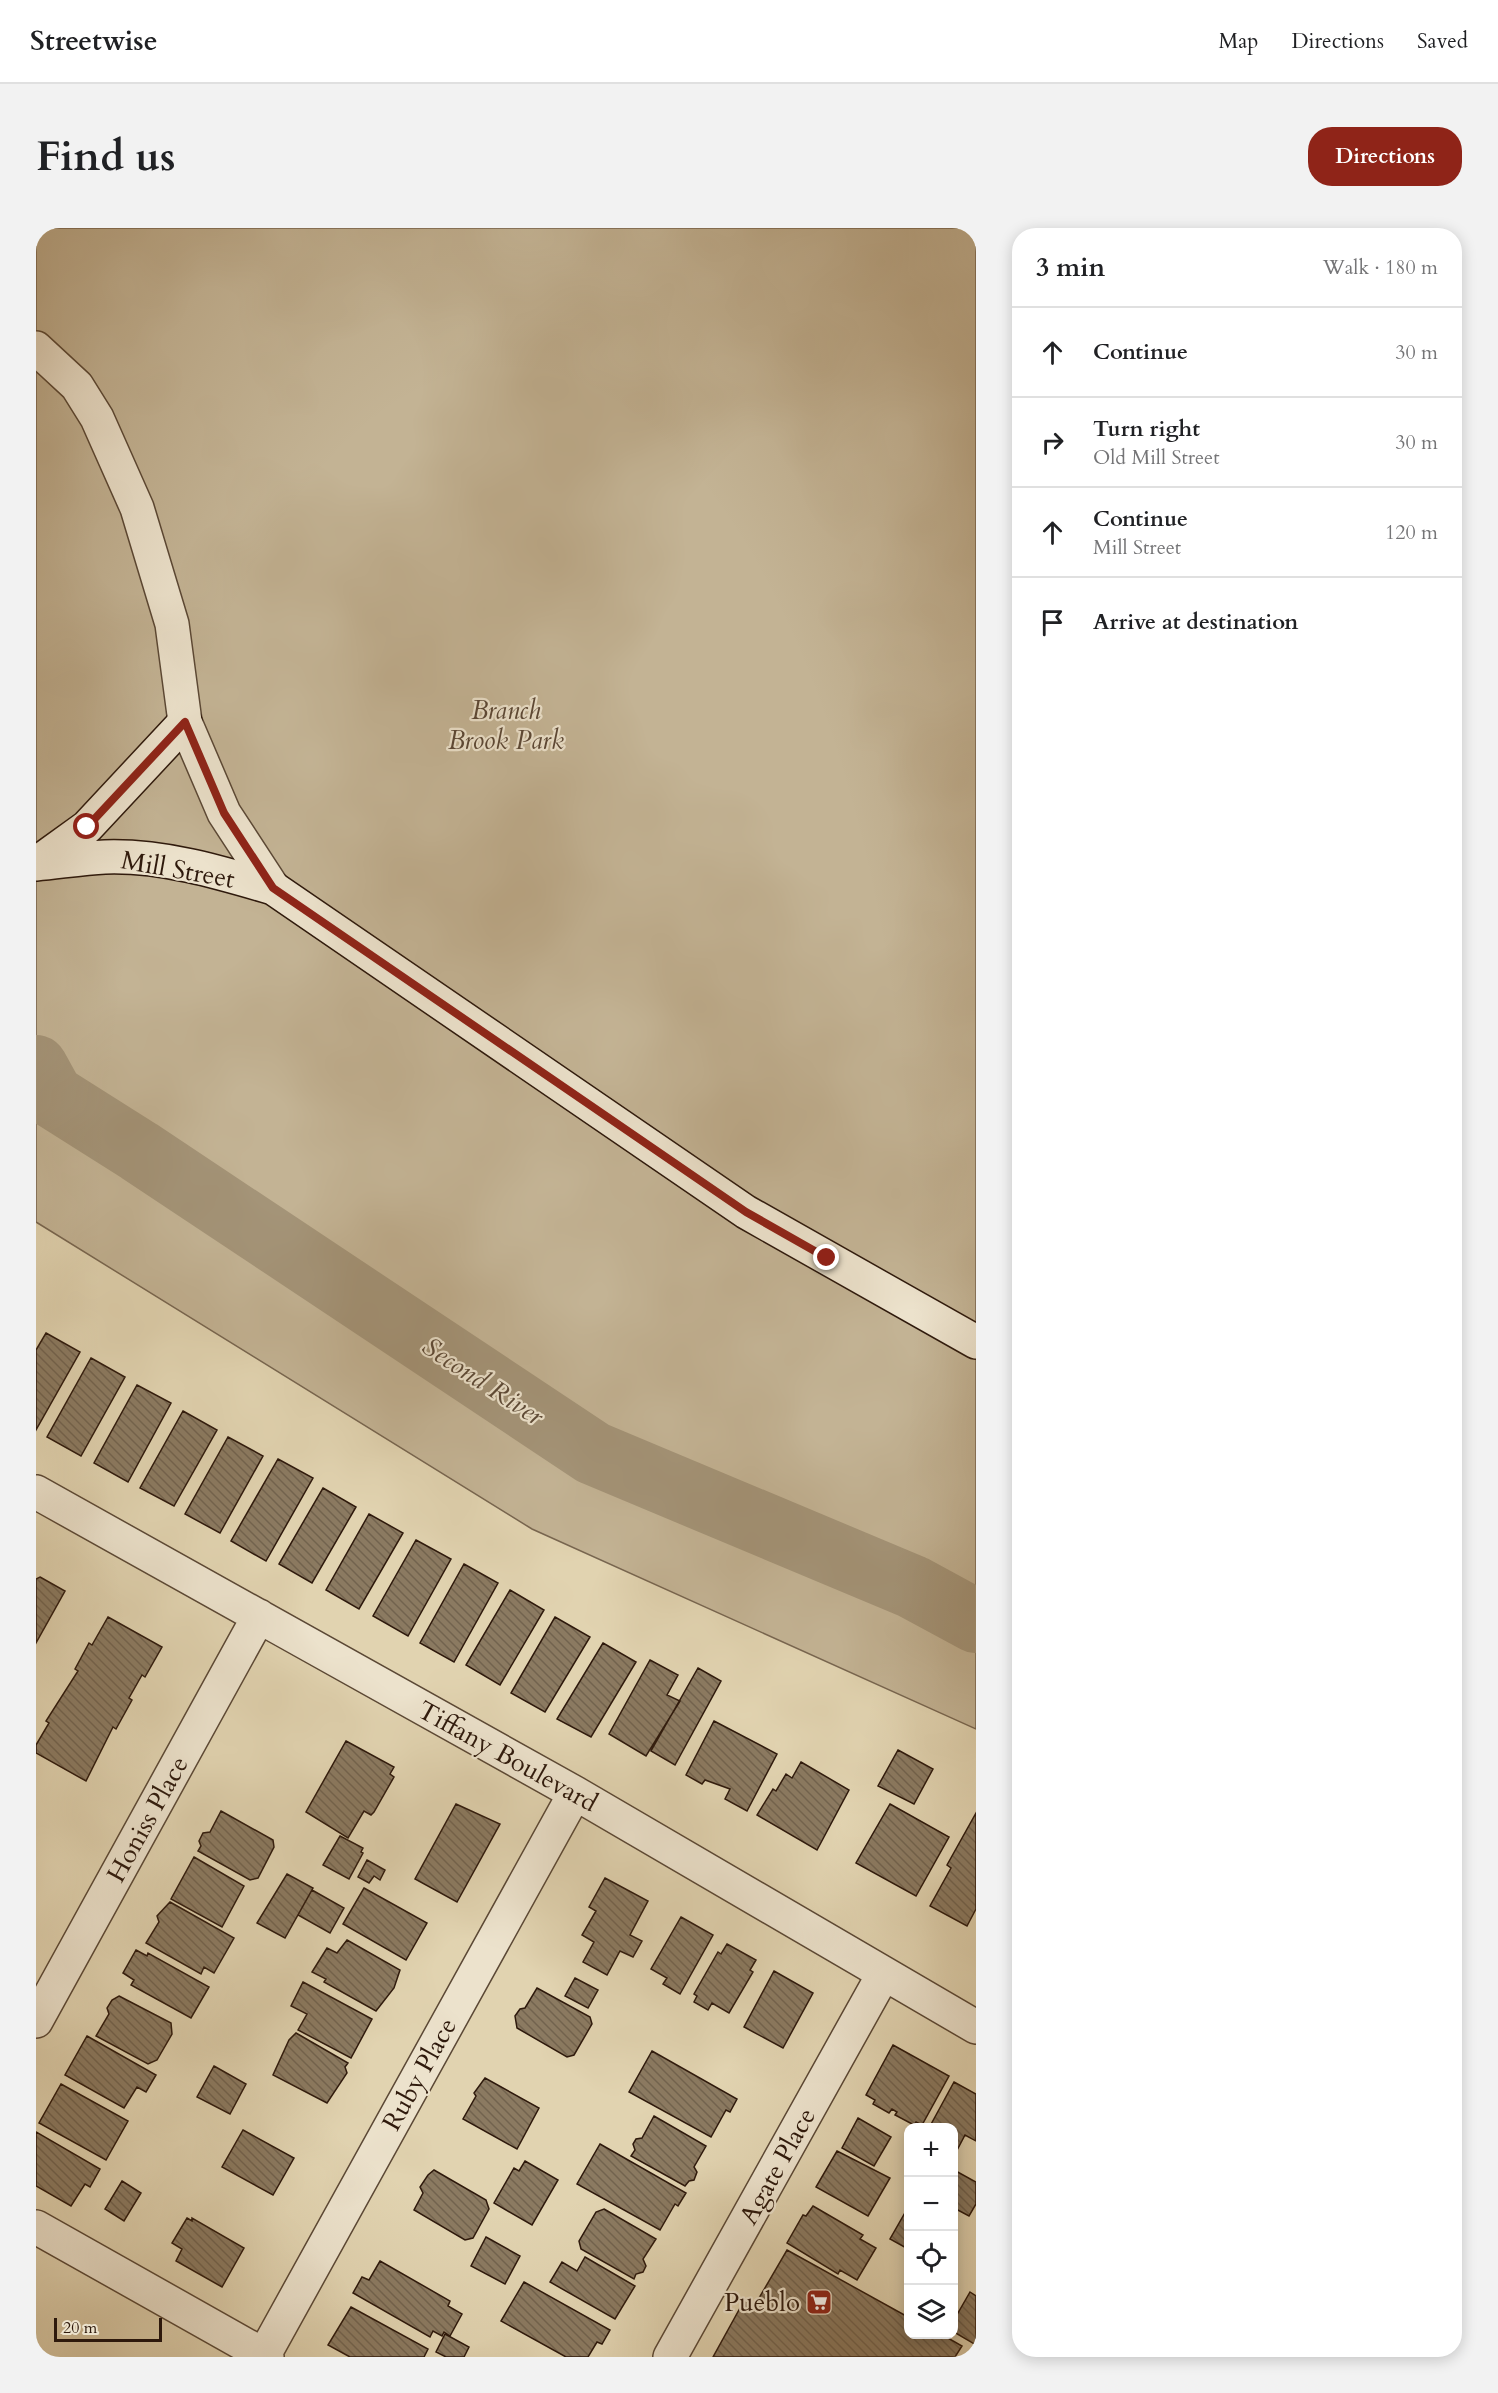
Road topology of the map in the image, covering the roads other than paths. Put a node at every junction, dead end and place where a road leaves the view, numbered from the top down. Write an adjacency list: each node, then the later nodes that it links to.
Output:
1 (36, 348): 2 (street)
2 (185, 722): 3 (street); 4 (street)
3 (36, 864): 4 (street, Mill Street)
4 (273, 888): 5 (street, Mill Street)
5 (976, 1342)
6 (36, 1492): 7 (street, Tiffany Boulevard)
7 (259, 1616): 8 (street, Tiffany Boulevard); 10 (street, Honiss Place)
8 (574, 1793): 9 (street, Tiffany Boulevard); 13 (street, Ruby Place)
9 (883, 1975): 11 (street, Tiffany Boulevard); 14 (street, Agate Place)
10 (36, 2021)
11 (976, 2027)
12 (36, 2227): 13 (street)
13 (266, 2356)
14 (670, 2357)

